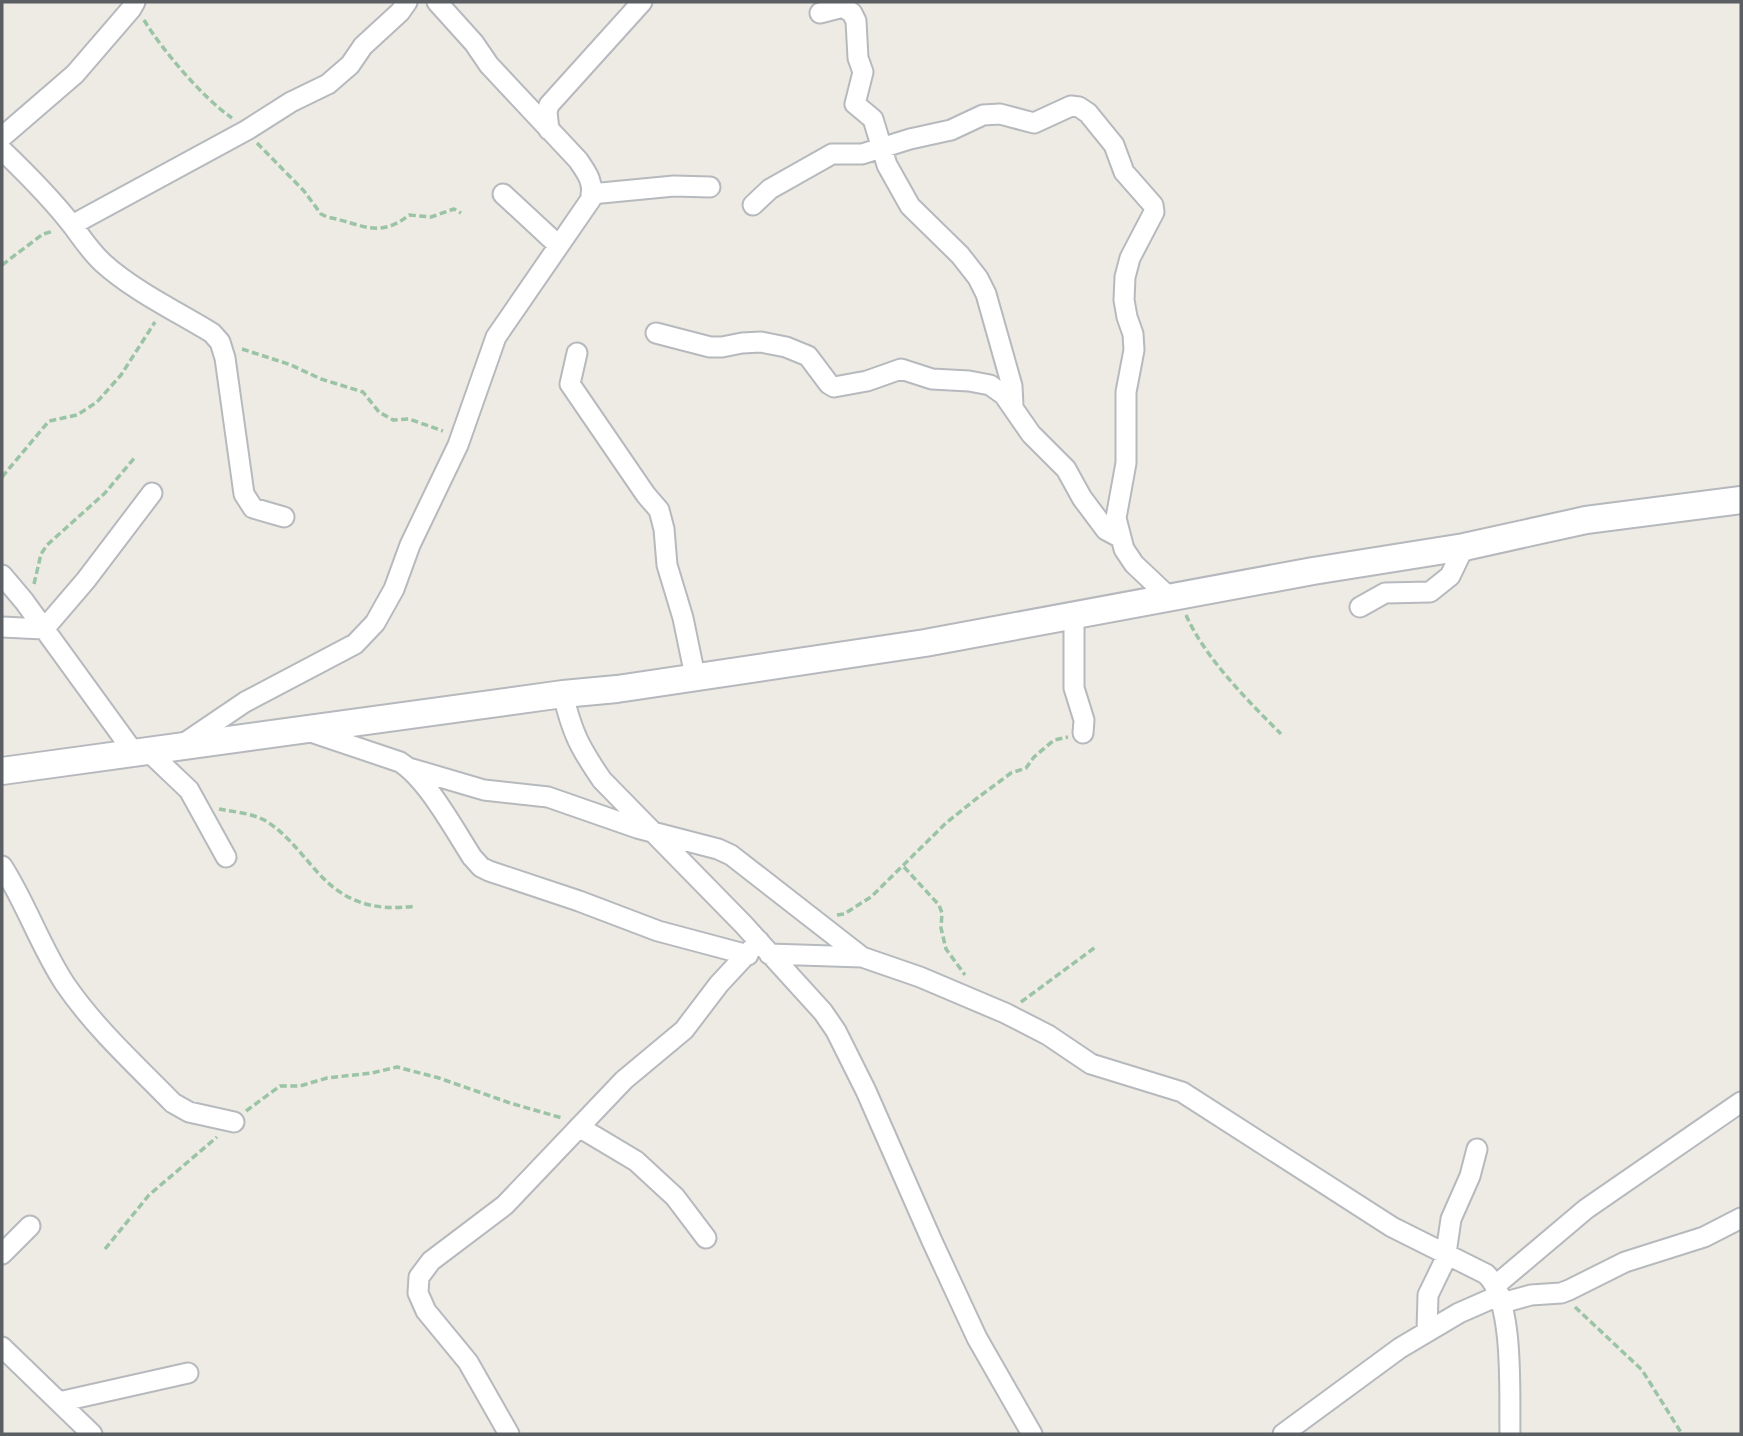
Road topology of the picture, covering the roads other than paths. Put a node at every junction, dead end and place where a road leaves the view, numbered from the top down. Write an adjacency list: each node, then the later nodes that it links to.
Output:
1 (133, 2): 9 (street)
2 (407, 2): 16 (street)
3 (437, 2): 7 (street)
4 (455, 2): 7 (street)
5 (642, 2): 8 (street)
6 (820, 13): 10 (street)
7 (459, 25): 8 (street)
8 (549, 130): 14 (street)
9 (2, 137)
10 (882, 148): 15 (street); 20 (street); 24 (street)
11 (2, 150): 16 (street)
12 (710, 187): 14 (street)
13 (503, 194): 17 (street)
14 (592, 194): 17 (street)
15 (752, 205)
16 (73, 226): 23 (street)
17 (558, 245): 36 (street)
18 (656, 333): 20 (street)
19 (577, 353): 32 (street)
20 (1013, 407): 24 (street)
21 (152, 493): 31 (street)
22 (1741, 500): 25 (street)
23 (284, 517)
24 (1119, 537): 27 (street)
25 (1464, 547): 27 (street); 28 (street)
26 (2, 575): 31 (street)
27 (1174, 598): 29 (street)
28 (1360, 607)
29 (1074, 616): 32 (street); 35 (street)
30 (2, 627): 31 (street)
31 (44, 629): 37 (street)
32 (695, 676): 33 (street)
33 (563, 694): 34 (street); 40 (street)
34 (307, 730): 36 (street); 38 (street)
35 (1083, 733)
36 (176, 748): 37 (street)
37 (142, 753): 39 (street); 41 (street)
38 (409, 768): 40 (street); 43 (street)
39 (2, 771)
40 (653, 832): 43 (street); 44 (street)
41 (226, 857)
42 (2, 866): 46 (street)
43 (759, 950): 44 (street); 47 (street); 61 (street)
44 (862, 957): 53 (street)
45 (1741, 1102): 54 (street)
46 (234, 1122)
47 (580, 1126): 51 (street); 60 (street)
48 (1477, 1149): 53 (street)
49 (1741, 1218): 54 (street)
50 (30, 1226): 52 (street)
51 (706, 1238)
52 (2, 1254)
53 (1445, 1254): 54 (street); 55 (street)
54 (1499, 1295): 55 (street); 63 (street)
55 (1427, 1331): 62 (street)
56 (2, 1347): 58 (street)
57 (188, 1373): 58 (street)
58 (59, 1402): 59 (street)
59 (92, 1434)
60 (509, 1434)
61 (1032, 1434)
62 (1283, 1434)
63 (1510, 1434)

